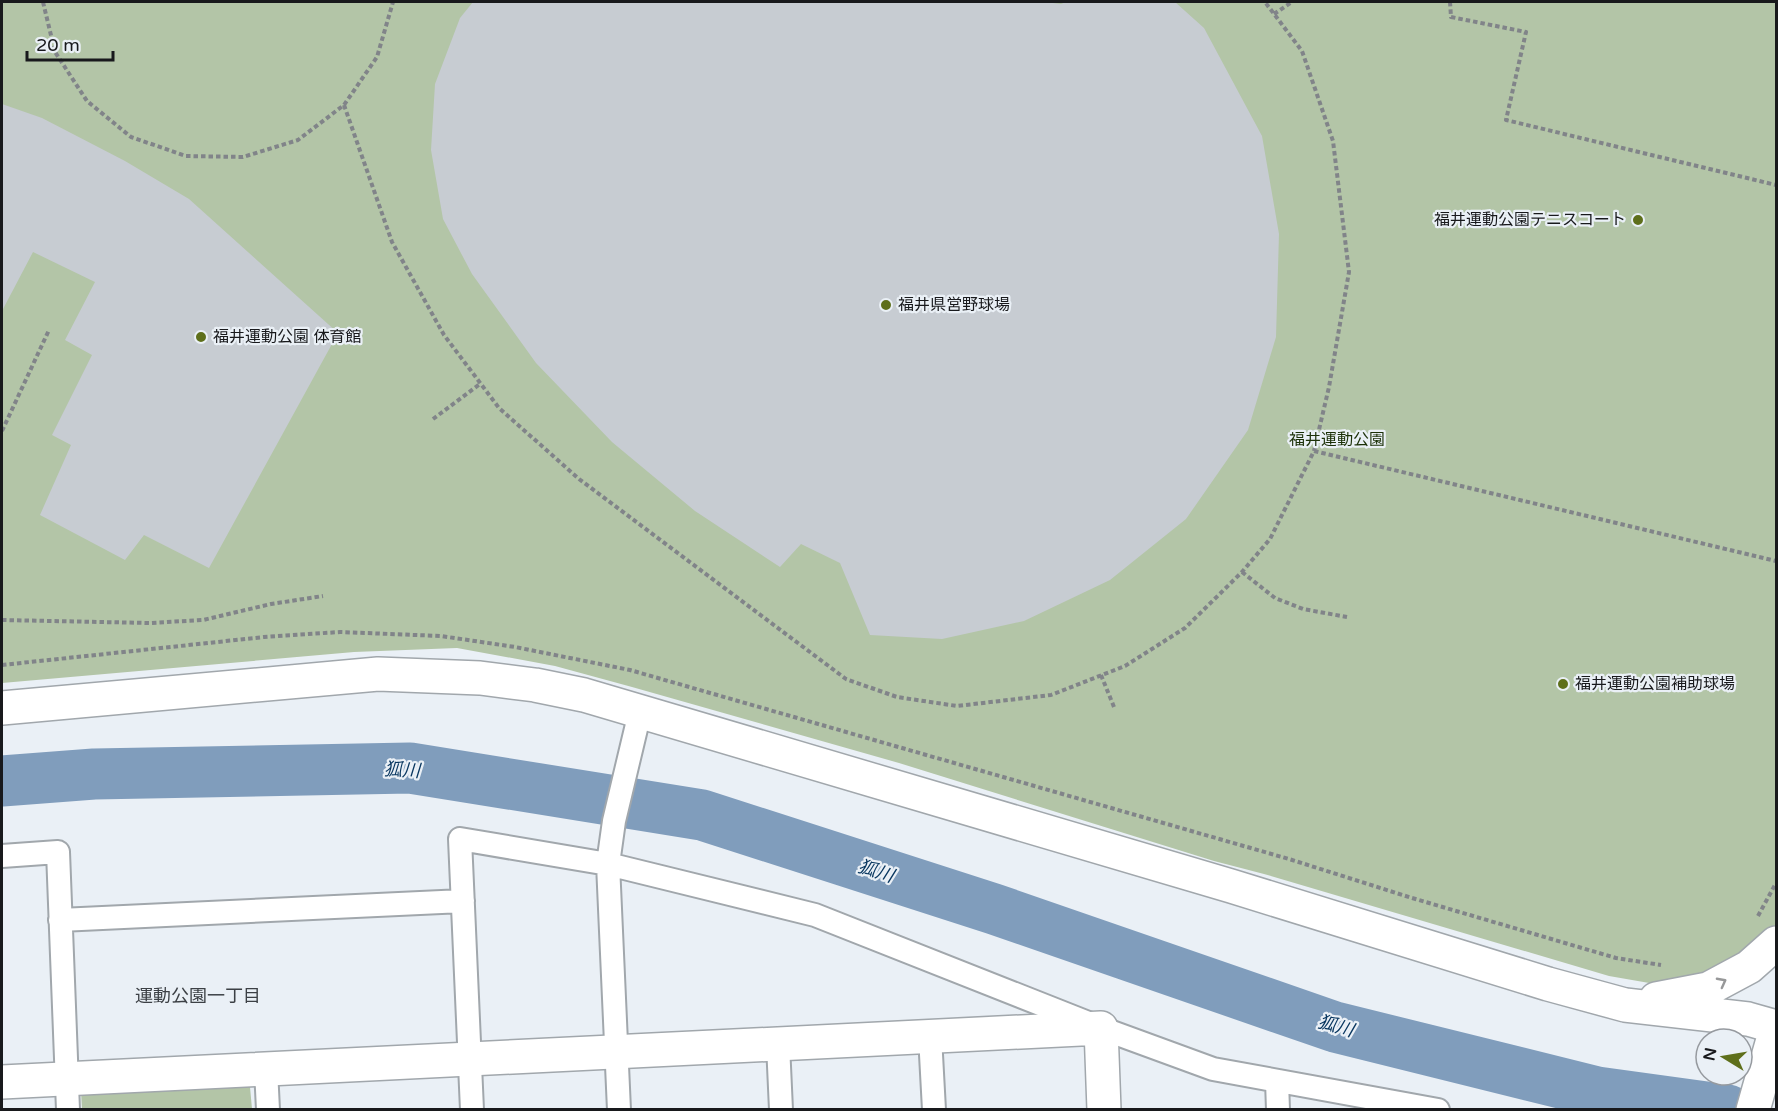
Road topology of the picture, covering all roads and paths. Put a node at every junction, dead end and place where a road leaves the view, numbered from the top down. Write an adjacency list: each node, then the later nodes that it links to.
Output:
1 (43, 2): 7 (path)
2 (393, 2): 7 (path)
3 (1265, 2): 6 (path)
4 (1292, 2): 6 (path)
5 (1450, 2): 8 (path)
6 (1274, 14): 13 (path)
7 (344, 105): 10 (path)
8 (1776, 185)
9 (49, 330): 12 (path)
10 (480, 384): 11 (path); 20 (path)
11 (434, 419)
12 (2, 431)
13 (1314, 451): 14 (path); 15 (path)
14 (1776, 561)
15 (1242, 572): 17 (path); 20 (path)
16 (322, 596): 18 (path)
17 (1347, 618)
18 (2, 620)
19 (2, 665): 30 (path)
20 (1101, 675): 21 (path)
21 (1114, 707)
22 (2, 708): 23 (street)
23 (637, 724): 25 (street); 31 (street)
24 (2, 856): 28 (street)
25 (608, 864): 27 (street); 32 (street); 36 (street)
26 (1776, 883): 29 (path)
27 (463, 901): 28 (street); 37 (street)
28 (60, 920): 41 (street)
29 (1765, 932): 31 (street, one-way to 29)
30 (1669, 964)
31 (1625, 1005): 33 (street)
32 (1101, 1028): 34 (street); 39 (street); 48 (street)
33 (1774, 1035): 50 (street)
34 (930, 1036): 35 (street); 47 (street)
35 (778, 1044): 36 (street); 46 (street)
36 (616, 1052): 37 (street); 45 (street)
37 (470, 1059): 38 (street); 44 (street)
38 (267, 1069): 41 (street); 43 (street)
39 (1277, 1081): 42 (street); 49 (street)
40 (2, 1082): 41 (street)
41 (67, 1094)
42 (1429, 1109)
43 (268, 1110)
44 (472, 1110)
45 (618, 1110)
46 (781, 1110)
47 (934, 1110)
48 (1104, 1110)
49 (1278, 1110)
50 (1753, 1110)

